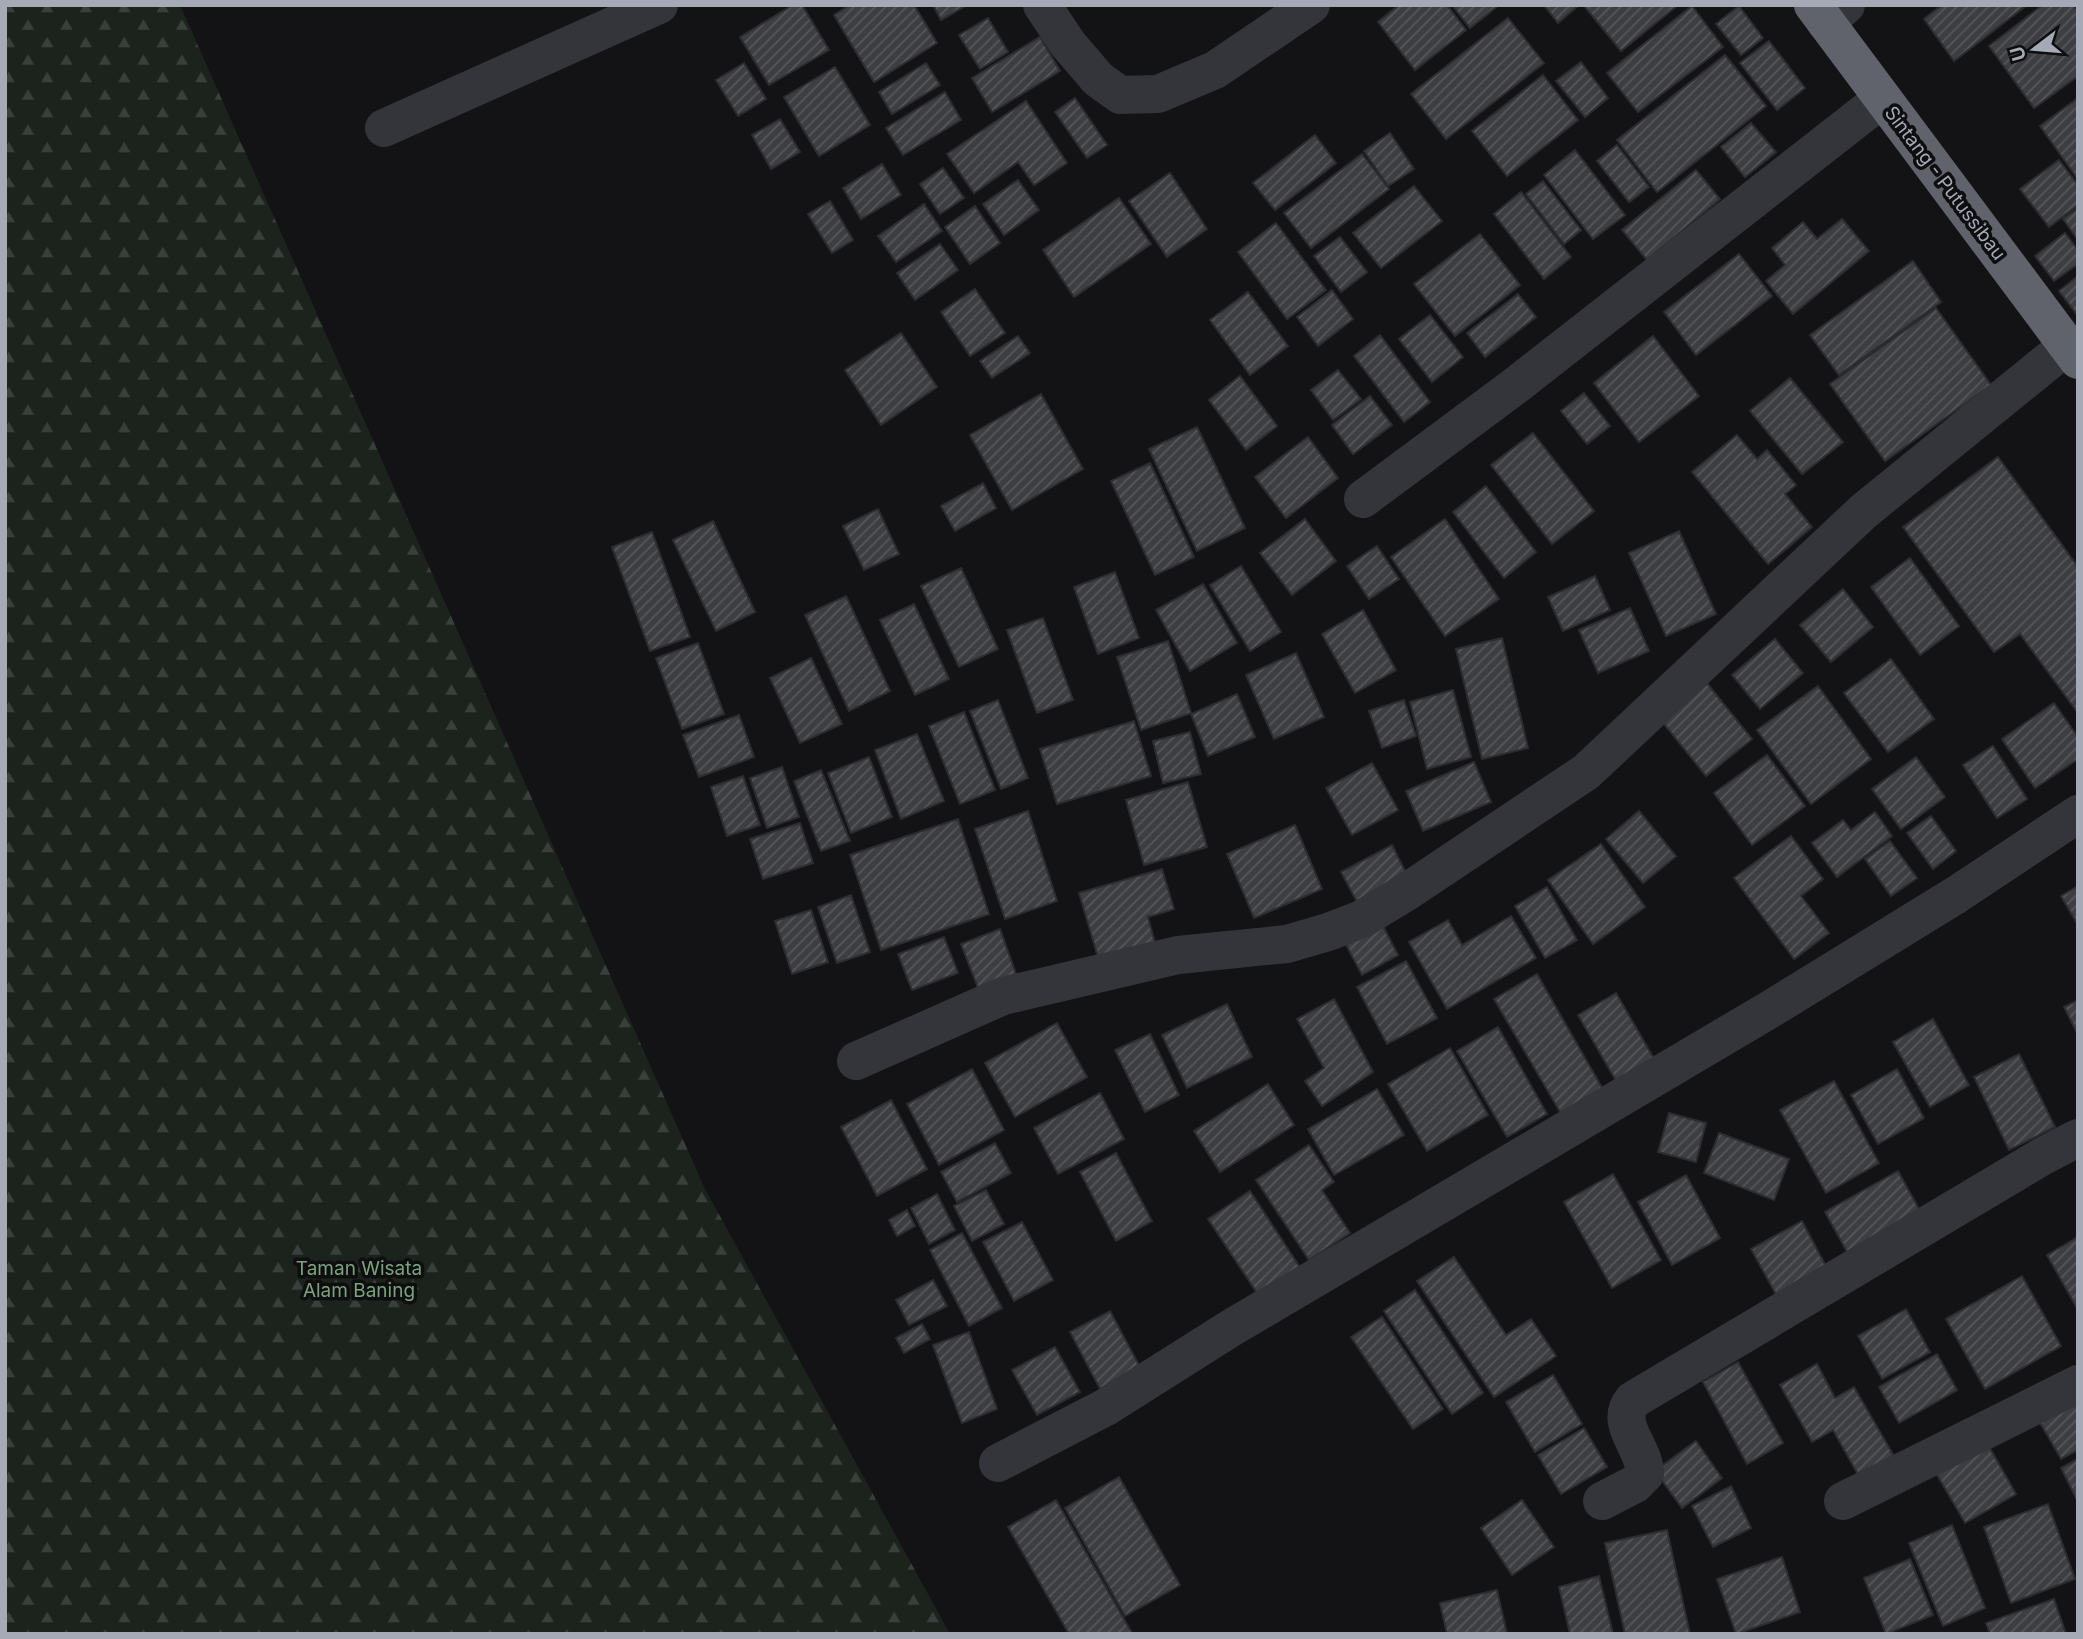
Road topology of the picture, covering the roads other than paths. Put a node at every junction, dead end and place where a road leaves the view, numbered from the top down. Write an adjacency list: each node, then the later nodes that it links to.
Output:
1 (659, 5): 6 (street)
2 (1042, 5): 3 (street)
3 (1311, 5)
4 (1828, 11): 5 (highway, Sintang - Putussibau)
5 (1882, 99): 7 (highway, Sintang - Putussibau); 8 (street)
6 (384, 128)
7 (2072, 353): 10 (street)
8 (1363, 499)
9 (2078, 814): 13 (street)
10 (856, 1061)
11 (2078, 1138): 15 (street)
12 (2078, 1384): 14 (street)
13 (998, 1463)
14 (1843, 1501)
15 (1602, 1502)

